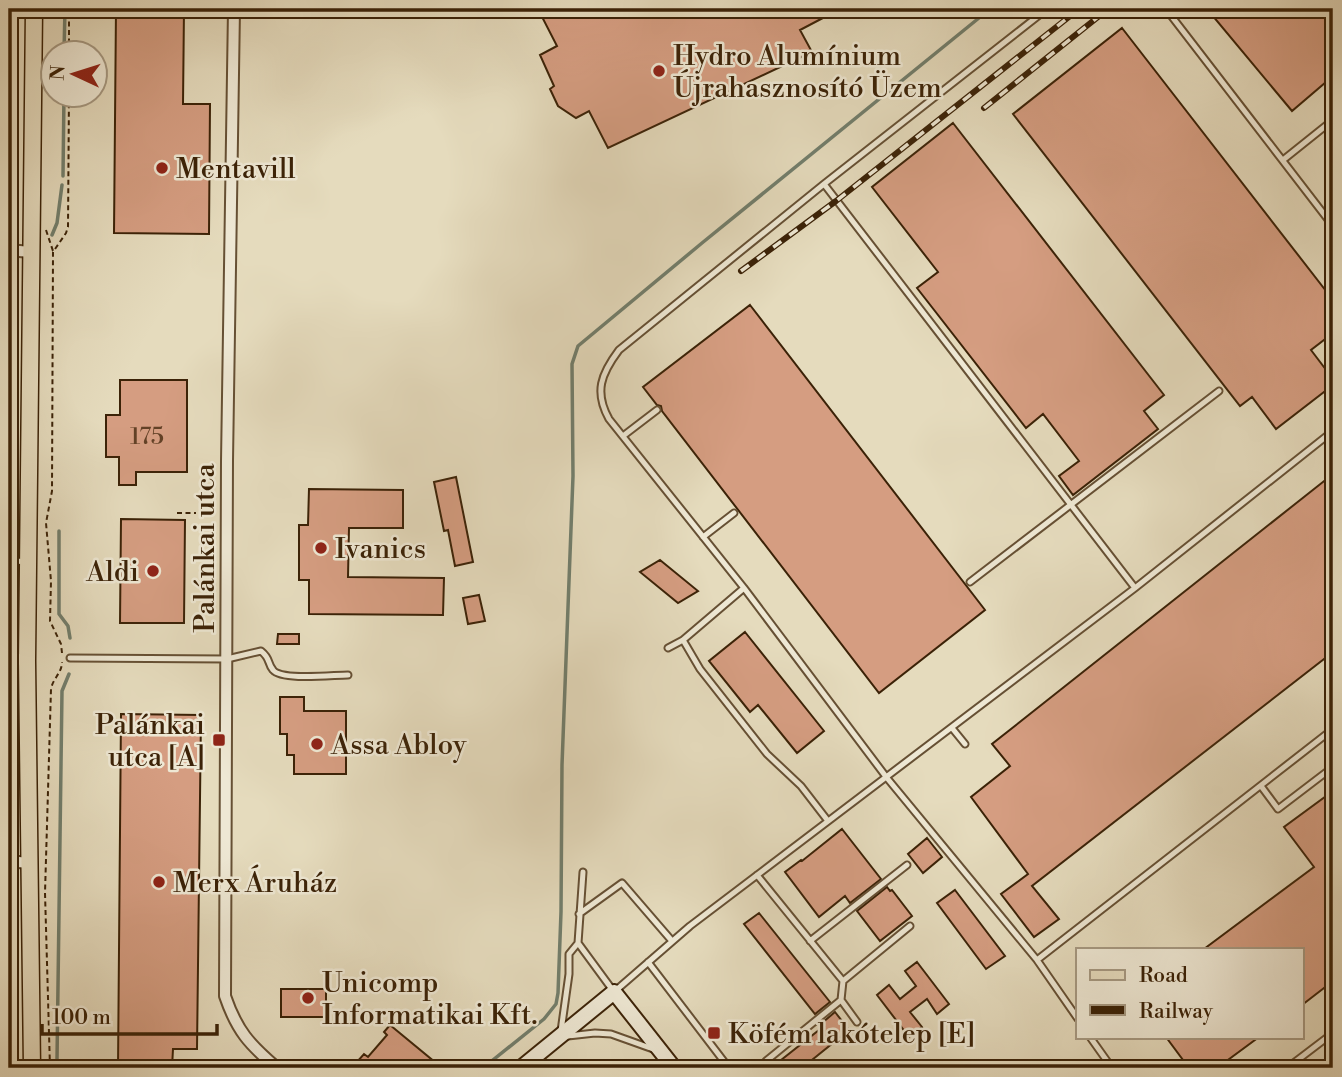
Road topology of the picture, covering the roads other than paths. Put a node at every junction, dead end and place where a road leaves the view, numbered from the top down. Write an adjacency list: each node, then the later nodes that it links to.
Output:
1 (34, 9): 10 (main road)
2 (234, 9): 27 (street, Palánkai utca)
3 (1048, 9): 7 (lane)
4 (1166, 9): 6 (lane)
5 (1333, 120): 6 (lane)
6 (1283, 160): 8 (lane)
7 (824, 184): 14 (lane); 15 (lane)
8 (1333, 226)
9 (9, 250): 10 (street)
10 (30, 252): 19 (main road)
11 (1219, 391): 15 (lane)
12 (657, 410): 14 (lane)
13 (1333, 431): 22 (lane)
14 (623, 436): 17 (lane)
15 (1071, 505): 20 (lane); 22 (lane)
16 (734, 513): 17 (lane)
17 (703, 537): 21 (lane)
18 (9, 560): 19 (lane)
19 (28, 563): 28 (main road)
20 (970, 582)
21 (744, 588): 23 (lane); 34 (lane)
22 (1135, 588): 30 (lane)
23 (683, 640): 24 (lane); 36 (lane)
24 (668, 648)
25 (9, 657): 28 (street)
26 (70, 658): 27 (lane)
27 (226, 659): 29 (lane); 60 (street, Palánkai utca)
28 (27, 661): 38 (main road)
29 (348, 675)
30 (952, 728): 32 (lane); 34 (lane)
31 (1333, 729): 35 (lane)
32 (965, 744)
33 (1333, 767): 35 (lane)
34 (887, 778): 36 (lane); 47 (lane)
35 (1261, 786): 47 (lane)
36 (828, 821): 41 (lane)
37 (9, 861): 38 (street)
38 (28, 863): 59 (main road)
39 (907, 864): 45 (lane)
40 (583, 872): 42 (lane)
41 (757, 875): 44 (lane); 45 (lane)
42 (579, 914): 44 (lane); 46 (lane)
43 (910, 926): 49 (lane)
44 (672, 941): 48 (lane)
45 (810, 941): 49 (lane)
46 (578, 943): 50 (lane); 55 (lane)
47 (1037, 960): 52 (lane)
48 (648, 962): 50 (lane); 63 (lane)
49 (843, 981): 51 (lane)
50 (614, 992): 55 (street); 57 (street)
51 (841, 1000): 53 (lane); 58 (lane)
52 (1076, 1016)
53 (857, 1021)
54 (1333, 1032): 65 (lane)
55 (561, 1036): 57 (lane); 61 (street)
56 (1091, 1038): 64 (lane)
57 (660, 1052): 62 (street)
58 (766, 1061)
59 (32, 1068)
60 (276, 1068)
61 (521, 1068)
62 (674, 1068)
63 (729, 1068)
64 (1112, 1068)
65 (1287, 1068)

